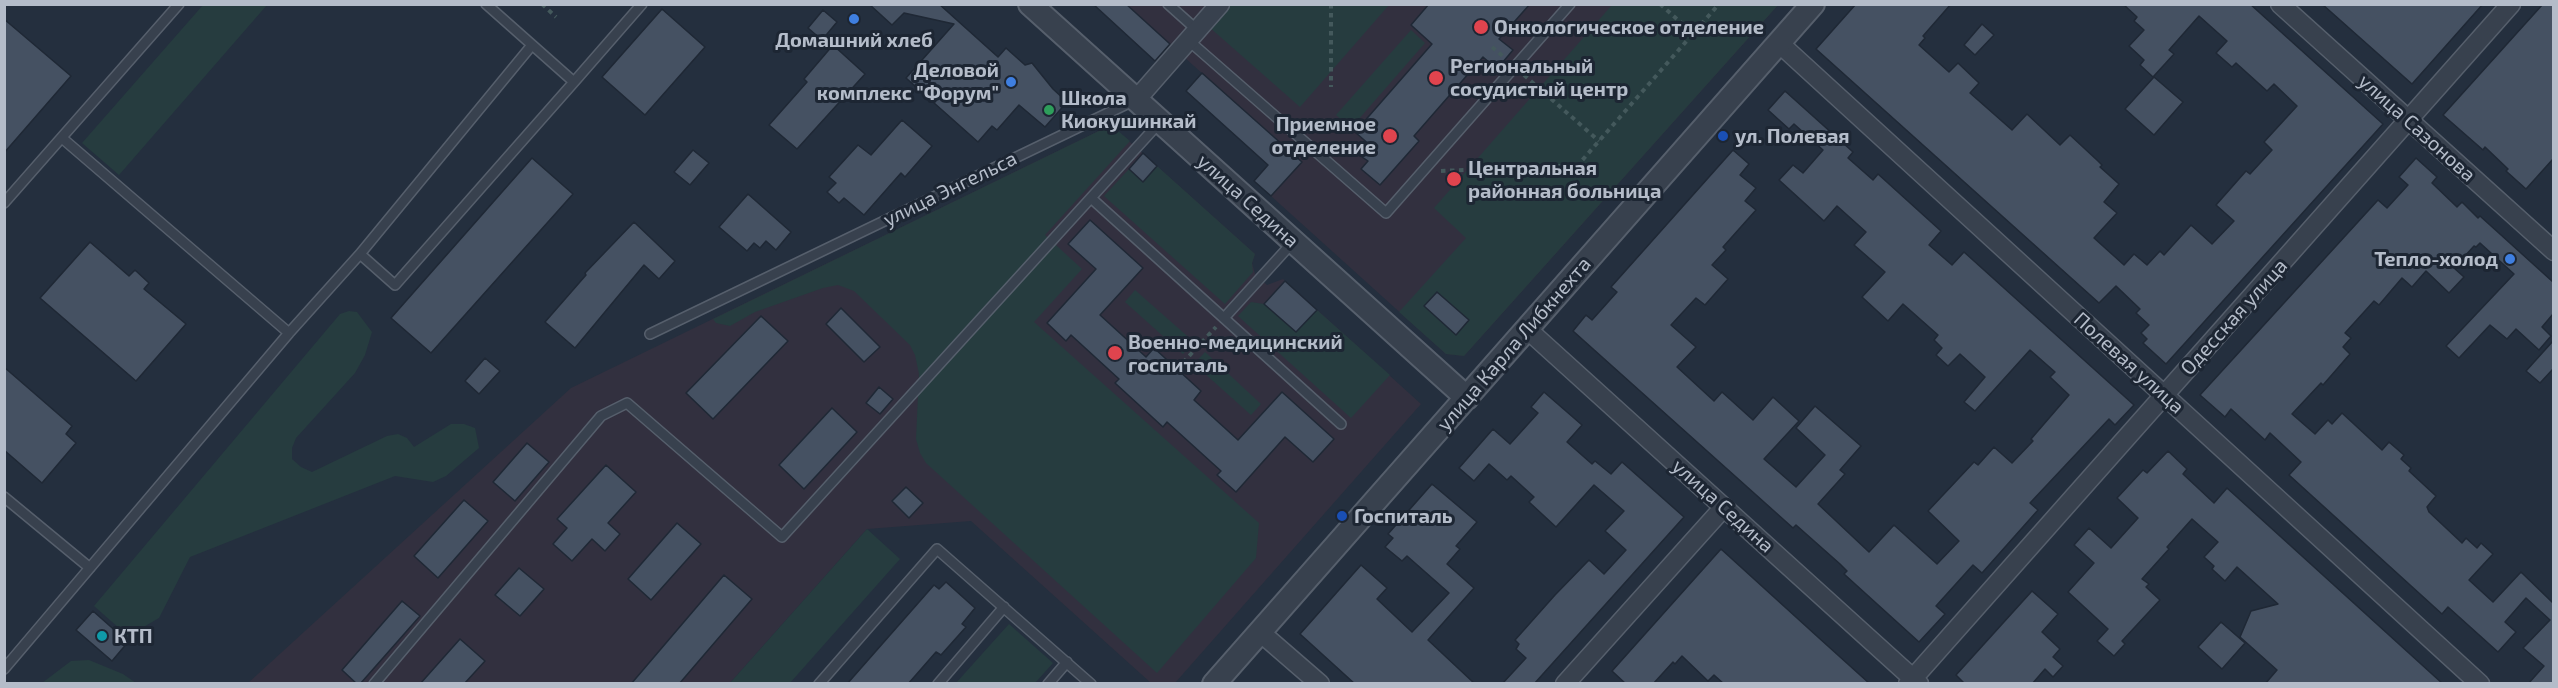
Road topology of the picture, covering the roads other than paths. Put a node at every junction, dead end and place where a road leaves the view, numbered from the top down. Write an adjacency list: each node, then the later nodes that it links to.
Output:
1 (179, 4): 18 (lane)
2 (486, 4): 13 (lane)
3 (642, 4): 14 (lane)
4 (1030, 4): 15 (street, улица Седина)
5 (1168, 4): 11 (lane)
6 (1220, 4): 11 (street, улица Энгельса)
7 (1570, 4): 11 (lane)
8 (1813, 4): 12 (street, улица Карла Либкнехта)
9 (2280, 4): 16 (street, улица Сазонова)
10 (2511, 4): 16 (street, Одесская улица)
11 (1193, 35): 15 (street, улица Энгельса)
12 (1779, 43): 25 (street, улица Карла Либкнехта); 28 (street, Полевая улица)
13 (532, 45): 14 (lane); 23 (lane)
14 (574, 82): 23 (lane)
15 (1136, 100): 17 (street, улица Седина); 27 (lane, улица Энгельса)
16 (2408, 120): 22 (street, улица Сазонова); 28 (street, Одесская улица)
17 (1160, 122): 19 (lane); 21 (street, улица Седина)
18 (62, 138): 20 (lane); 26 (lane)
19 (1091, 198): 24 (lane); 39 (lane)
20 (4, 203)
21 (1293, 242): 24 (lane); 29 (street, улица Седина)
22 (2553, 251)
23 (360, 254): 26 (lane)
24 (1224, 318): 30 (lane)
25 (1527, 329): 29 (street, улица Карла Либкнехта); 32 (street, улица Седина)
26 (289, 333): 33 (lane)
27 (651, 334)
28 (2164, 395): 38 (street, Одесская улица); 47 (street, Полевая улица)
29 (1467, 398): 35 (street, улица Карла Либкнехта)
30 (1341, 424)
31 (4, 497): 33 (lane)
32 (1724, 507): 38 (street, улица Седина); 46 (street)
33 (90, 568): 37 (lane)
34 (1005, 608): 36 (lane); 40 (lane); 41 (lane)
35 (1260, 632): 44 (street, улица Карла Либкнехта); 45 (street)
36 (1067, 662): 42 (lane); 43 (lane)
37 (4, 669)
38 (1914, 682)
39 (374, 684)
40 (819, 684)
41 (938, 684)
42 (1048, 684)
43 (1091, 684)
44 (1214, 684)
45 (1320, 684)
46 (1565, 684)
47 (2480, 684)

